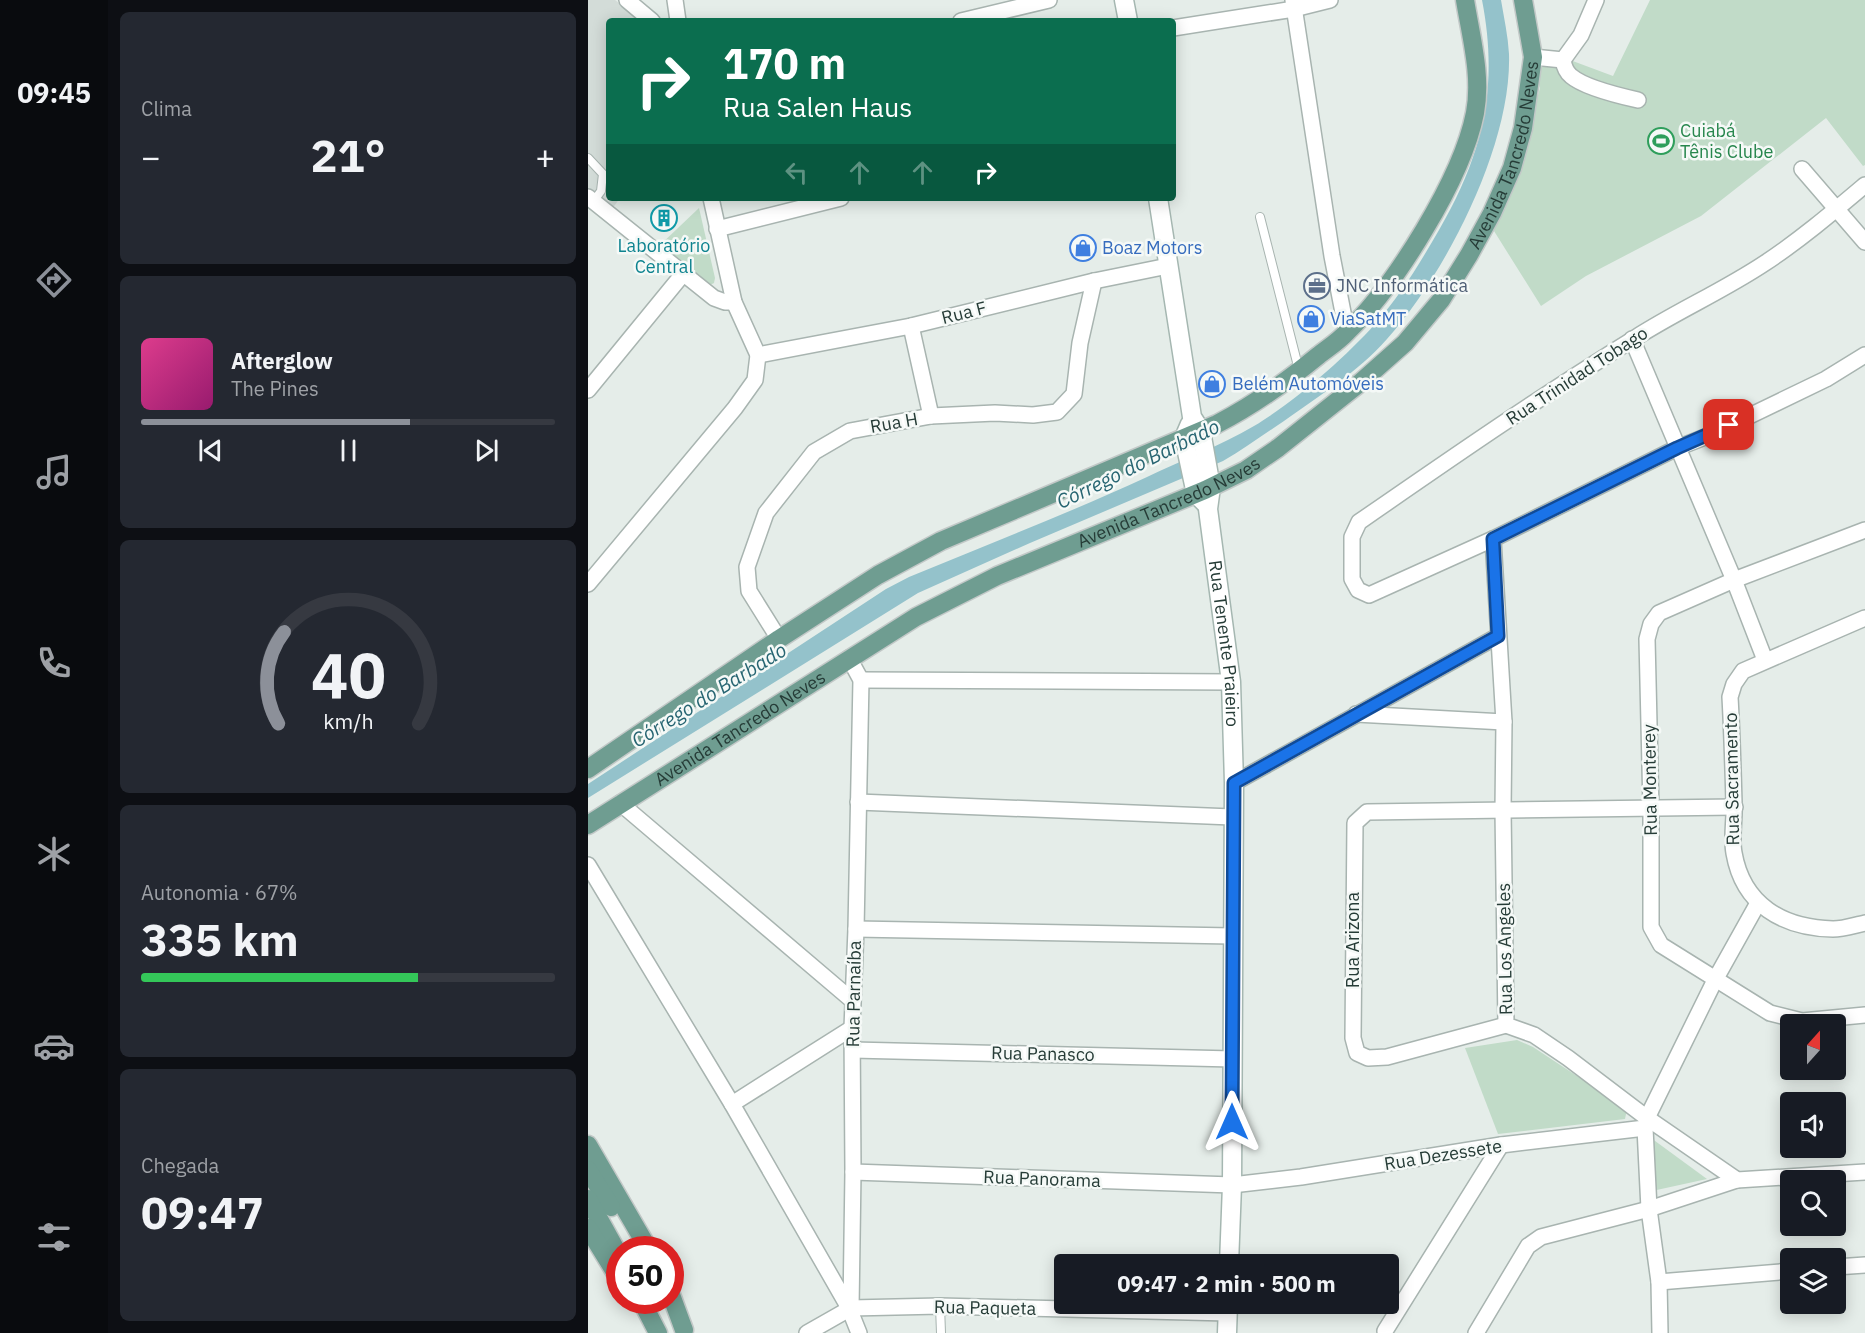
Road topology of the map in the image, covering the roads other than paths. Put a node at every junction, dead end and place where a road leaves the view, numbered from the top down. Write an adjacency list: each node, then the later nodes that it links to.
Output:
1 (627, 0): 10 (street)
2 (675, 0): 11 (street)
3 (1049, 0): 12 (street)
4 (1124, 0): 13 (main road)
5 (1330, 0): 9 (street)
6 (1465, 0): 34 (main road, Avenida Tancredo Neves)
7 (1523, 0): 15 (main road, Avenida Tancredo Neves)
8 (1596, 0): 16 (street)
9 (1294, 4): 14 (street); 34 (street)
10 (648, 18)
11 (678, 18)
12 (974, 18)
13 (1127, 18)
14 (1176, 27)
15 (1533, 57): 16 (street); 43 (main road, Avenida Tancredo Neves)
16 (1563, 60): 17 (street)
17 (1638, 100)
18 (588, 158): 21 (lane)
19 (1802, 169): 25 (street)
20 (1865, 185): 25 (street, Rua Trinidad Tobago)
21 (590, 200): 30 (street)
22 (712, 201): 27 (street)
23 (829, 201): 27 (street)
24 (1158, 201): 29 (main road, Rua Tenente Praieiro)
25 (1837, 209): 28 (street); 35 (street, Rua Trinidad Tobago)
26 (1260, 217): 38 (lane)
27 (717, 229): 32 (street)
28 (1865, 242)
29 (1168, 266): 31 (street, Rua F); 41 (main road, Rua Tenente Praieiro)
30 (683, 274): 32 (street); 39 (street)
31 (1094, 281): 33 (street, Rua F); 40 (street, Rua H)
32 (734, 302): 36 (street)
33 (911, 326): 36 (street, Rua F); 40 (street)
34 (1347, 333): 38 (main road, Avenida Tancredo Neves)
35 (1632, 339): 42 (street); 45 (street, Rua Trinidad Tobago)
36 (759, 355): 47 (street)
37 (1865, 355): 42 (street)
38 (1299, 371): 41 (main road, Avenida Tancredo Neves)
39 (588, 390)
40 (931, 416): 50 (street, Rua H)
41 (1193, 435): 43 (main road, Rua Tenente Praieiro); 50 (main road, Avenida Tancredo Neves)
42 (1677, 448): 45 (street); 46 (street)
43 (1203, 489): 51 (main road, Avenida Tancredo Neves); 54 (main road, Rua Tenente Praieiro)
44 (1865, 530): 46 (street, Rua Monterey)
45 (1493, 539): 49 (street, Rua Los Angeles)
46 (1734, 580): 52 (street); 62 (street, Rua Monterey)
47 (588, 584)
48 (1865, 618): 52 (street, Rua Sacramento)
49 (1498, 636): 55 (street); 56 (street, Rua Los Angeles)
50 (779, 639): 57 (main road, Avenida Tancredo Neves)
51 (849, 658): 53 (street); 60 (main road, Avenida Tancredo Neves)
52 (1765, 660): 61 (street, Rua Sacramento)
53 (861, 680): 54 (street); 59 (street, Rua Parnaíba)
54 (1231, 682): 58 (main road, Rua Tenente Praieiro)
55 (1356, 714): 56 (street); 58 (street)
56 (1504, 722): 63 (street, Rua Los Angeles)
57 (588, 769)
58 (1234, 783): 64 (main road, Rua Tenente Praieiro)
59 (858, 802): 64 (street); 69 (street, Rua Parnaíba)
60 (620, 803): 65 (main road, Avenida Tancredo Neves); 72 (street)
61 (1735, 807): 62 (street); 67 (street, Rua Sacramento)
62 (1651, 809): 63 (street); 71 (street, Rua Monterey)
63 (1503, 810): 74 (street, Rua Los Angeles); 74 (street, Rua Arizona)
64 (1232, 817): 70 (main road, Rua Tenente Praieiro)
65 (588, 825)
66 (588, 865): 78 (street, Rua Parnaíba)
67 (1758, 903): 68 (street, Rua Sacramento); 71 (street)
68 (1865, 923)
69 (856, 929): 70 (street); 72 (street, Rua Parnaíba)
70 (1232, 936): 77 (main road, Rua Tenente Praieiro)
71 (1715, 980): 73 (street, Rua Monterey); 79 (street)
72 (853, 1001): 75 (street, Rua Parnaíba)
73 (1865, 1015)
74 (1506, 1024): 79 (street, Rua Los Angeles)
75 (852, 1028): 76 (street, Rua Parnaíba); 78 (street)
76 (853, 1050): 77 (street, Rua Panasco); 83 (street, Rua Parnaíba)
77 (1233, 1059): 86 (main road, Rua Tenente Praieiro)
78 (732, 1104): 101 (street, Rua Parnaíba)
79 (1646, 1123): 81 (street, Rua Dezessete); 85 (street, Rua Los Angeles); 88 (street)
80 (588, 1145): 92 (main road)
81 (1501, 1145): 86 (street, Rua Dezessete); 108 (street)
82 (588, 1170): 90 (main road)
83 (853, 1172): 86 (street, Rua Panorama); 101 (street, Rua Parnaíba)
84 (1865, 1172): 85 (street)
85 (1737, 1180): 88 (street)
86 (1232, 1185): 93 (main road, Rua Tenente Praieiro)
87 (588, 1199): 90 (main road)
88 (1649, 1209): 98 (street); 114 (street)
89 (588, 1228): 94 (main road)
90 (618, 1234): 91 (main road)
91 (620, 1236)
92 (641, 1236)
93 (1229, 1254)
94 (606, 1257)
95 (1865, 1265): 96 (street)
96 (1846, 1266)
97 (1780, 1272): 98 (street)
98 (1659, 1282): 115 (street)
99 (940, 1306): 100 (street, Rua Paqueta); 101 (street, Rua Paqueta); 112 (lane)
100 (1054, 1307)
101 (850, 1308): 110 (street); 111 (street, Rua Parnaíba)
102 (643, 1314): 107 (main road)
103 (648, 1314): 107 (main road)
104 (675, 1314): 109 (main road)
105 (678, 1314): 109 (main road)
106 (1228, 1314): 113 (main road)
107 (656, 1330)
108 (1385, 1331)
109 (685, 1332)
110 (807, 1333)
111 (860, 1333)
112 (941, 1333)
113 (1227, 1333)
114 (1476, 1333)
115 (1660, 1333)

